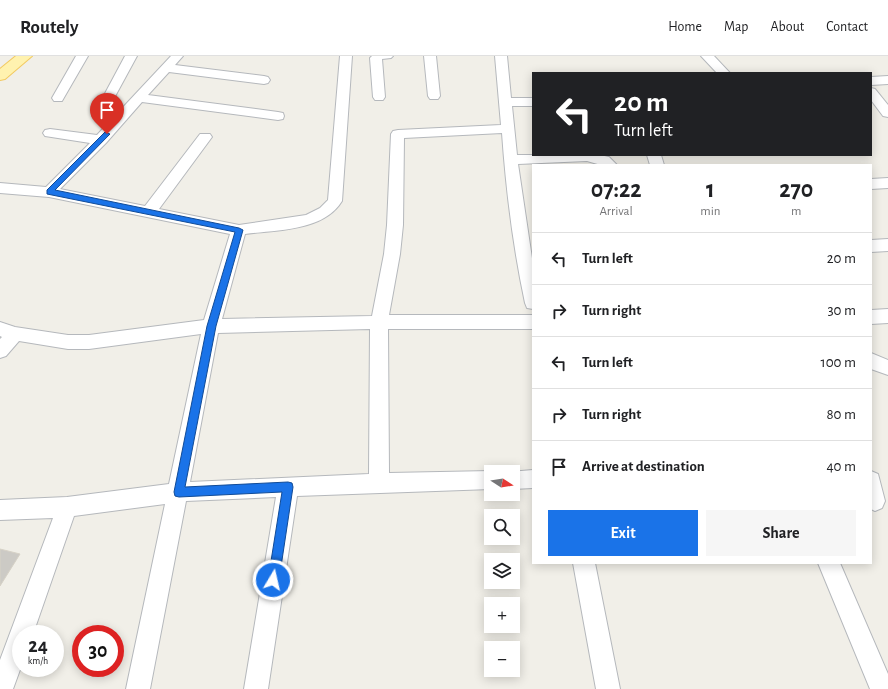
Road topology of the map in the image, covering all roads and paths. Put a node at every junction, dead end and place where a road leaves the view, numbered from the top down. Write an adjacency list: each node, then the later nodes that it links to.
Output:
1 (25, 56): 12 (main road)
2 (82, 56): 19 (street)
3 (131, 56): 21 (street)
4 (177, 56): 10 (street)
5 (346, 56): 37 (street)
6 (387, 56): 18 (street)
7 (430, 56): 17 (street)
8 (501, 56): 22 (street)
9 (708, 56): 11 (street)
10 (167, 68): 13 (street); 20 (street)
11 (723, 72)
12 (0, 76)
13 (264, 80)
14 (888, 80): 15 (street)
15 (872, 81)
16 (872, 93): 24 (street)
17 (434, 96)
18 (379, 97)
19 (58, 98)
20 (139, 98): 25 (street); 29 (street)
21 (108, 99)
22 (505, 102): 23 (street); 26 (street)
23 (532, 102)
24 (888, 113)
25 (278, 116)
26 (508, 129): 30 (street); 43 (street)
27 (50, 133): 29 (street)
28 (205, 137): 36 (street)
29 (100, 140): 35 (street)
30 (510, 160): 31 (street); 40 (street)
31 (609, 164)
32 (888, 183): 33 (street)
33 (872, 184)
34 (1, 190): 35 (street)
35 (49, 192): 36 (street)
36 (149, 212): 37 (street)
37 (239, 230): 45 (street)
38 (888, 245): 39 (street)
39 (872, 246)
40 (532, 299)
41 (888, 316): 42 (street)
42 (872, 317)
43 (380, 322): 44 (street); 45 (street); 53 (street)
44 (532, 322)
45 (212, 326): 46 (street); 55 (street)
46 (7, 331): 47 (street)
47 (0, 351)
48 (872, 361): 49 (street)
49 (888, 368)
50 (484, 480): 53 (street)
51 (520, 480): 52 (street)
52 (532, 480)
53 (379, 483): 54 (street)
54 (288, 487): 55 (street); 64 (street)
55 (179, 492): 56 (street); 63 (street)
56 (67, 507): 57 (street); 60 (street)
57 (0, 510)
58 (584, 564): 65 (street)
59 (829, 564): 66 (street)
60 (24, 625)
61 (12, 659): 62 (street)
62 (1, 689)
63 (138, 689)
64 (256, 689)
65 (608, 689)
66 (882, 689)

